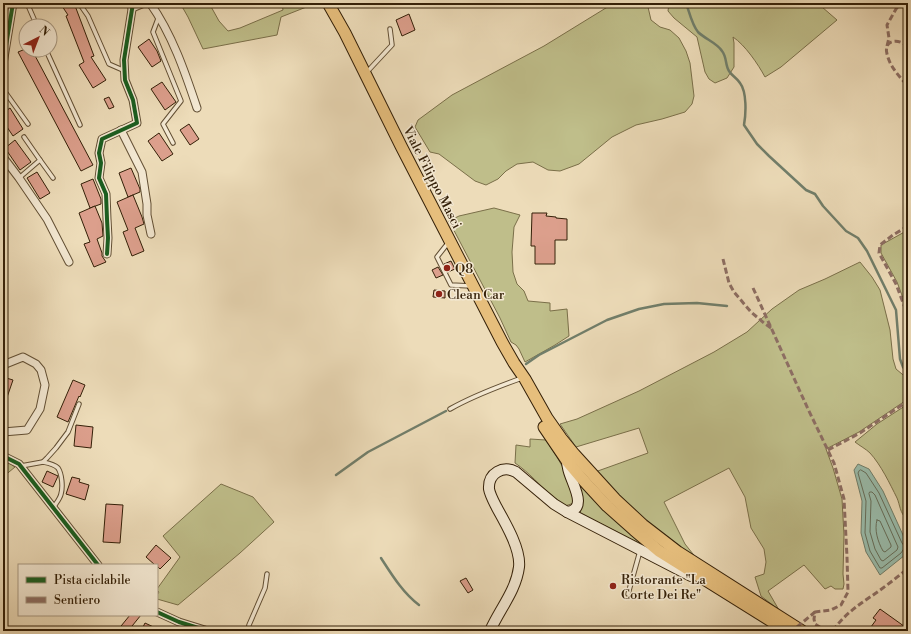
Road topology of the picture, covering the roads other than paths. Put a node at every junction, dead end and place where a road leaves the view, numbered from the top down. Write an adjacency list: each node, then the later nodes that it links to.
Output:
1 (13, 3): 11 (street)
2 (27, 3): 8 (lane)
3 (79, 3): 12 (lane)
4 (149, 3): 6 (street); 7 (street)
5 (328, 3): 13 (main road, Viale Filippo Masci)
6 (133, 5): 12 (street)
7 (159, 15): 15 (street); 20 (lane)
8 (33, 18)
9 (390, 29): 13 (lane)
10 (50, 58): 17 (lane)
11 (3, 64)
12 (125, 71): 18 (street)
13 (366, 74): 26 (main road, Viale Filippo Masci)
14 (3, 89): 16 (lane)
15 (197, 108)
16 (28, 124)
17 (80, 125)
18 (121, 130): 25 (street); 27 (street)
19 (24, 137): 22 (lane)
20 (173, 143)
21 (3, 157): 23 (street)
22 (40, 160): 23 (lane); 24 (lane)
23 (19, 178): 28 (street)
24 (53, 178)
25 (151, 234)
26 (450, 241): 29 (main road, Viale Filippo Masci); 29 (lane)
27 (107, 254)
28 (69, 262)
29 (474, 286): 31 (main road, Viale Filippo Masci)
30 (3, 365): 34 (street)
31 (522, 378): 33 (lane); 35 (main road, Viale Filippo Masci); 37 (main road, Viale Filippo Masci)
32 (79, 404): 38 (lane)
33 (450, 409)
34 (3, 432)
35 (561, 438): 37 (main road, Viale Filippo Masci); 45 (main road, Viale Filippo Masci)
36 (3, 456): 39 (street)
37 (567, 461): 41 (main road); 43 (main road, Viale Filippo Masci)
38 (43, 462): 39 (lane); 40 (lane)
39 (20, 466): 40 (street)
40 (53, 508): 44 (street)
41 (566, 512): 42 (main road); 52 (main road)
42 (640, 550): 43 (main road); 47 (lane); 48 (main road)
43 (670, 558): 45 (main road, Viale Filippo Masci); 48 (main road, Viale Filippo Masci)
44 (97, 564)
45 (706, 570): 54 (main road, Viale Filippo Masci)
46 (267, 574): 51 (lane)
47 (628, 594)
48 (735, 599): 53 (main road, Viale Filippo Masci)
49 (158, 612): 50 (street)
50 (208, 631)
51 (248, 631)
52 (490, 631)
53 (787, 631)
54 (802, 631)

